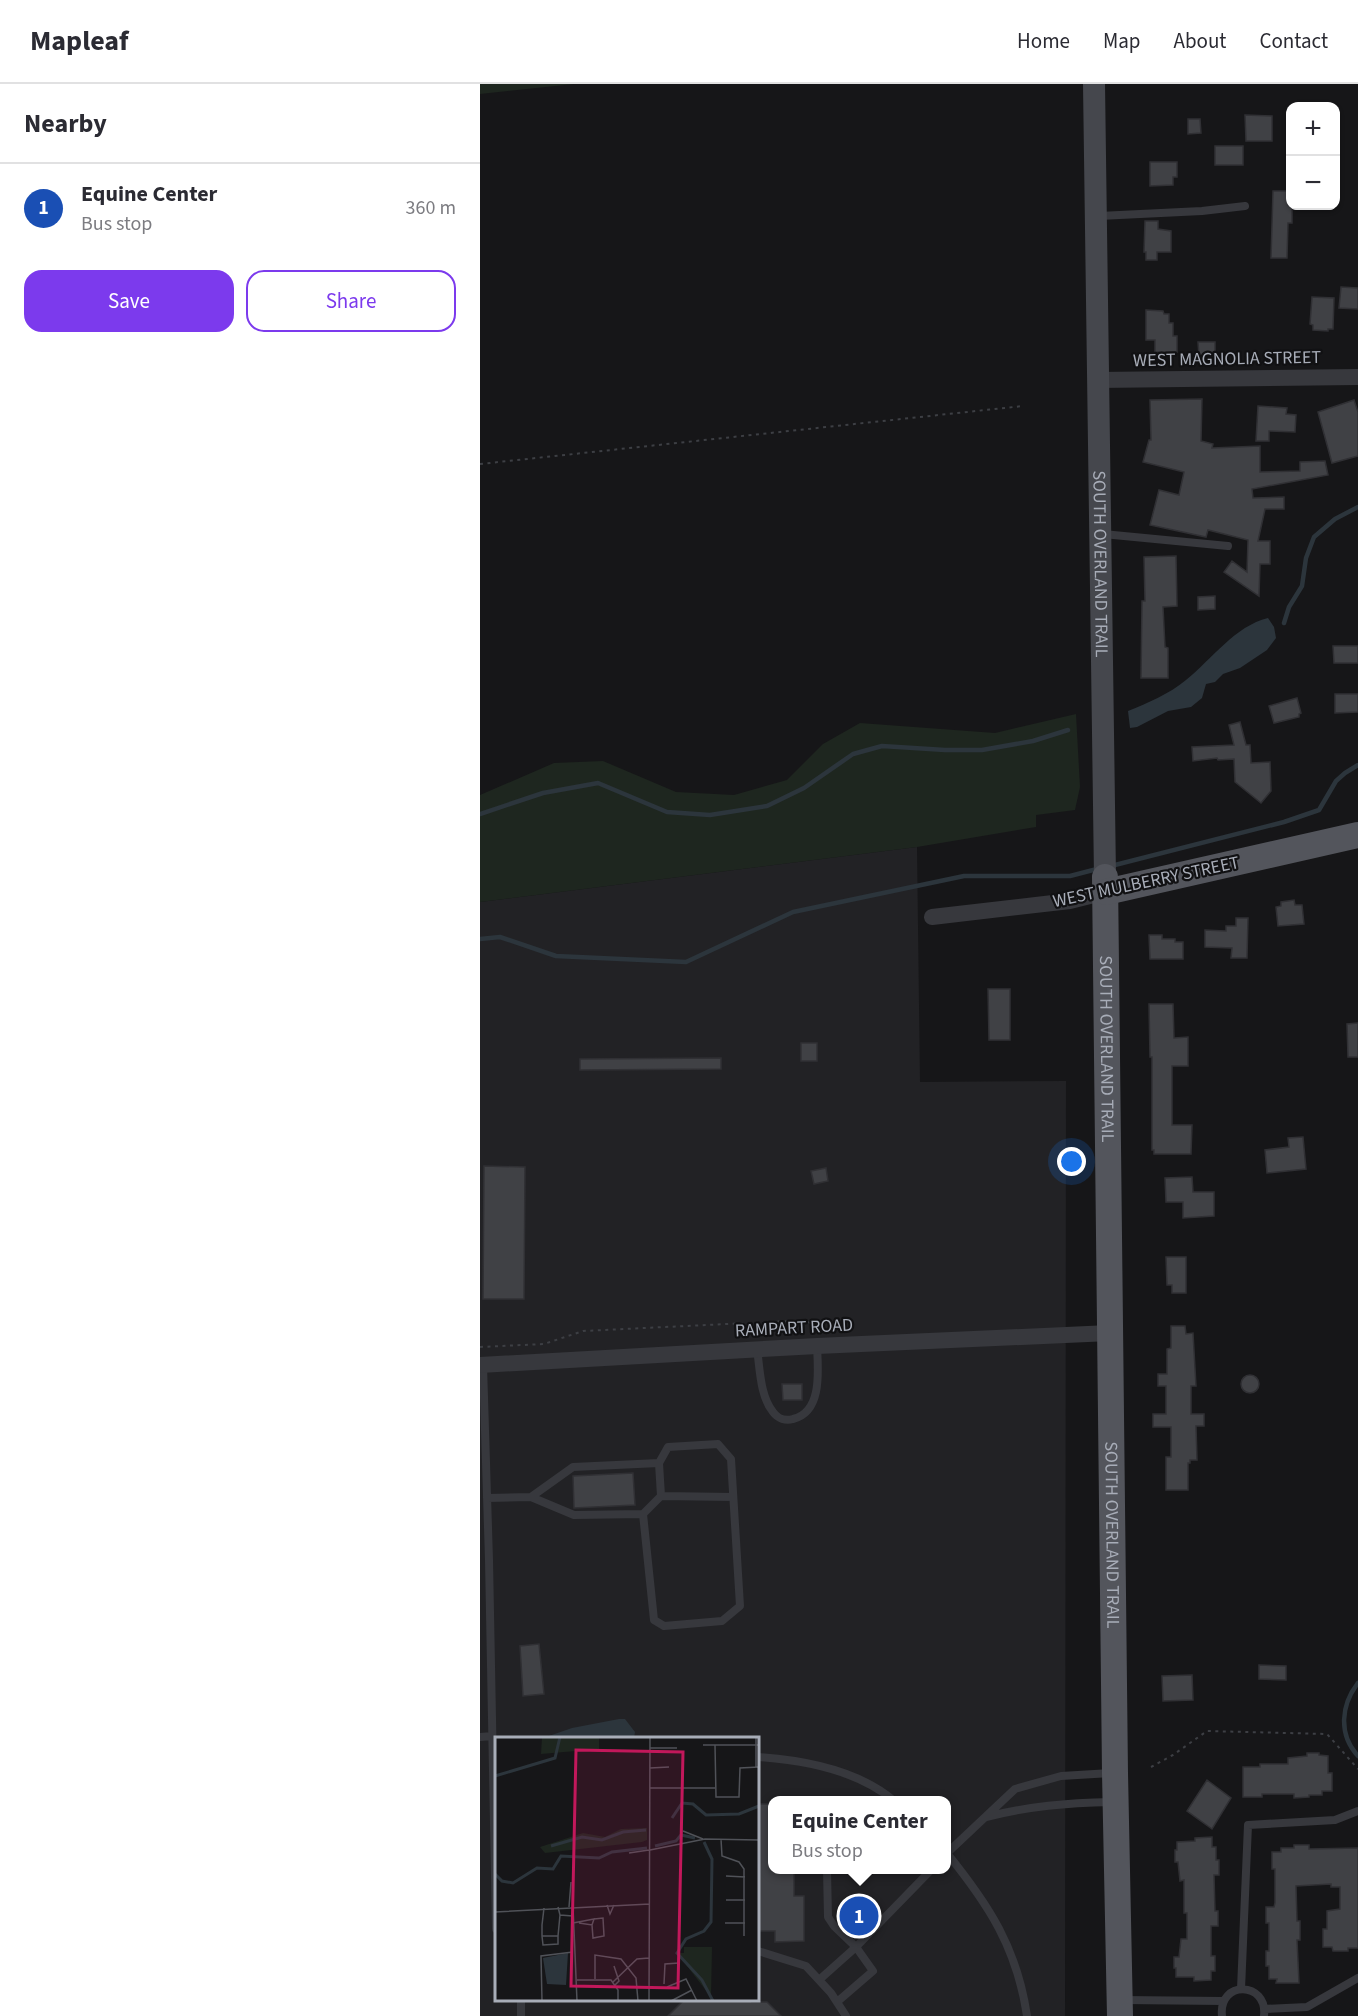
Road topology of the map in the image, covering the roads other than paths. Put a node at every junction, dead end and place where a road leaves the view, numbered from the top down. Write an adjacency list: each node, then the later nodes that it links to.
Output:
1 (1094, 84): 3 (main road, SOUTH OVERLAND TRAIL)
2 (1245, 206): 3 (lane)
3 (1095, 216): 5 (main road, SOUTH OVERLAND TRAIL)
4 (1358, 377): 5 (street, WEST MAGNOLIA STREET)
5 (1097, 380): 6 (main road, SOUTH OVERLAND TRAIL)
6 (1100, 534): 7 (lane); 9 (main road, SOUTH OVERLAND TRAIL)
7 (1228, 546)
8 (1358, 836): 9 (main road, WEST MULBERRY STREET)
9 (1105, 875): 10 (street, WEST MULBERRY STREET); 11 (main road, SOUTH OVERLAND TRAIL)
10 (932, 917)
11 (1110, 1333): 12 (street, RAMPART ROAD); 26 (main road, SOUTH OVERLAND TRAIL)
12 (817, 1346): 13 (street, RAMPART ROAD); 13 (lane)
13 (757, 1349): 14 (street, RAMPART ROAD)
14 (481, 1365): 15 (lane)
15 (482, 1402): 16 (lane)
16 (482, 1441): 21 (lane)
17 (659, 1463): 18 (lane); 19 (lane); 20 (lane)
18 (661, 1496): 20 (lane); 22 (lane)
19 (531, 1497): 21 (lane); 22 (lane)
20 (733, 1497): 22 (lane)
21 (487, 1498): 23 (lane)
22 (643, 1514)
23 (492, 1736): 24 (lane); 35 (lane)
24 (480, 1737)
25 (759, 1757): 27 (lane)
26 (1114, 1773): 28 (main road, SOUTH OVERLAND TRAIL); 30 (lane)
27 (888, 1796)
28 (1115, 1802): 30 (lane); 43 (main road, SOUTH OVERLAND TRAIL)
29 (1358, 1811): 40 (lane)
30 (982, 1818): 31 (lane)
31 (951, 1848)
32 (951, 1859): 46 (lane)
33 (827, 1874): 36 (lane)
34 (926, 1874): 36 (lane)
35 (495, 1881)
36 (856, 1947): 39 (lane); 42 (lane)
37 (759, 1951): 39 (lane)
38 (1358, 1978): 44 (lane)
39 (819, 1980): 42 (lane)
40 (1241, 1989): 41 (lane); 44 (lane)
41 (1223, 2001): 43 (lane); 47 (lane)
42 (837, 2002): 45 (lane)
43 (1120, 2008)
44 (1264, 2013)
45 (846, 2016)
46 (1028, 2016)
47 (1222, 2016)

